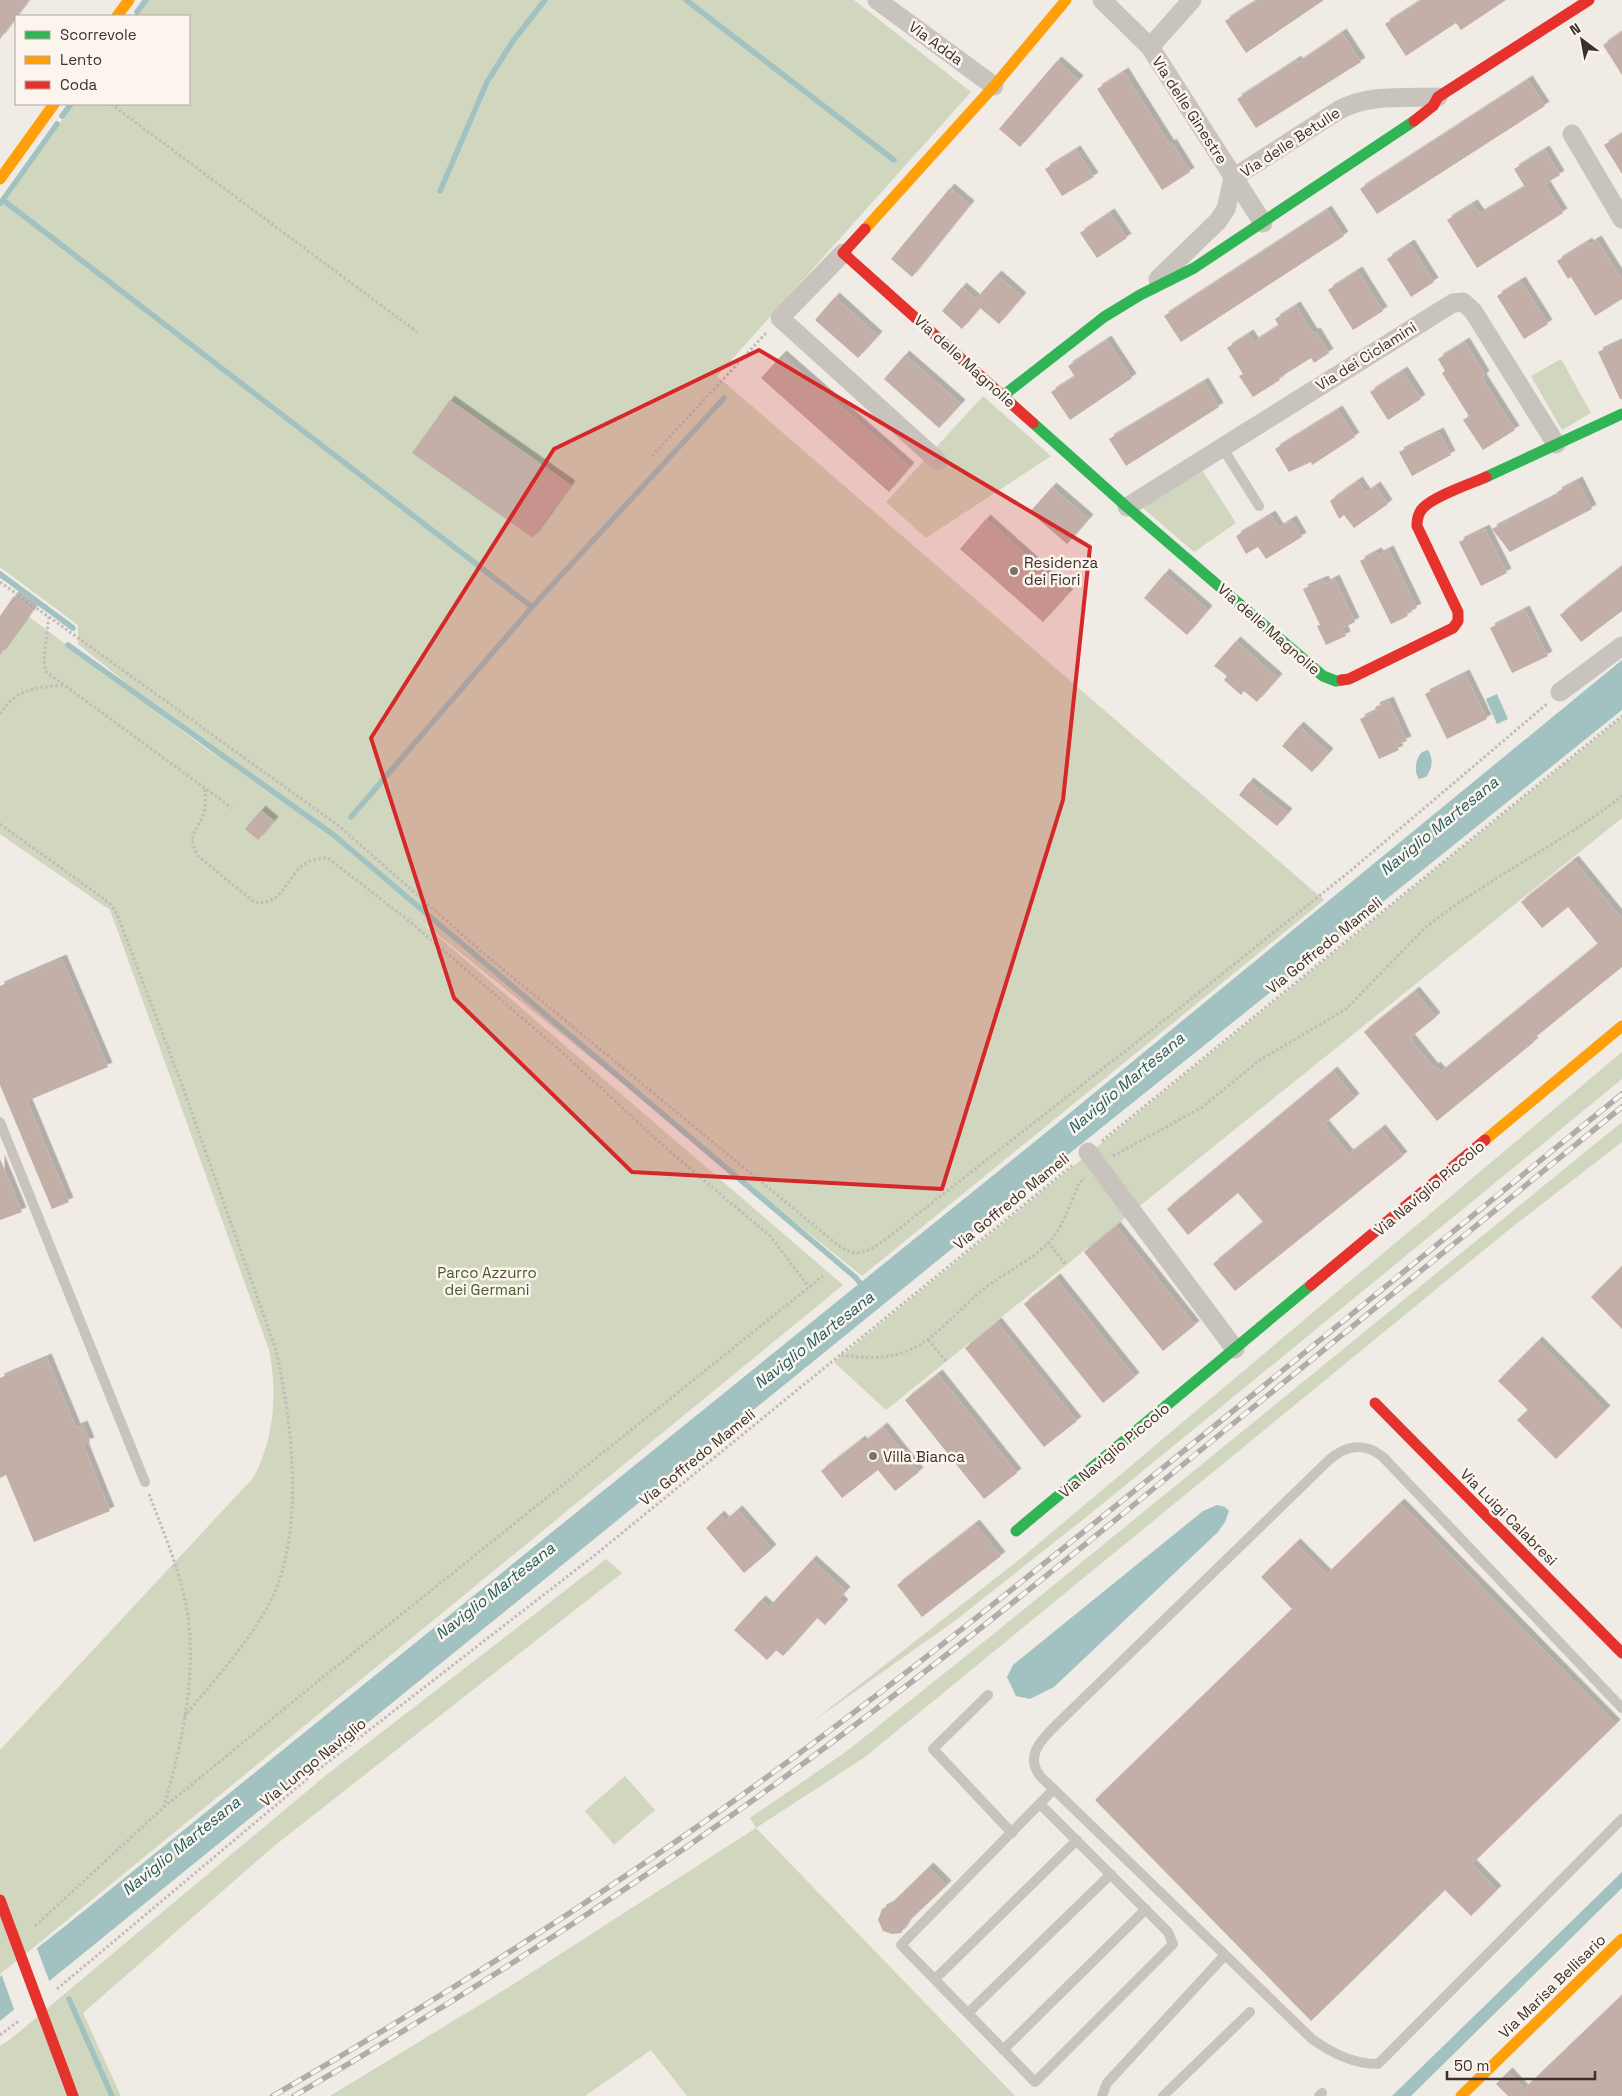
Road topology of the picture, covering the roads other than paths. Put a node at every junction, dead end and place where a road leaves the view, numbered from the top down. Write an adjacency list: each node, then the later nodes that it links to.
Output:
1 (129, 0): 7 (street)
2 (877, 0): 9 (street, Via Adda)
3 (1066, 0): 9 (street)
4 (1102, 0): 8 (street, Via delle Ginestre)
5 (1192, 0): 8 (street, Via delle Ginestre)
6 (1589, 0): 10 (street, Via delle Betulle)
7 (118, 15)
8 (1150, 47): 13 (street, Via delle Ginestre)
9 (994, 86): 17 (street)
10 (1438, 97): 13 (street, Via delle Betulle); 16 (street, Via delle Betulle)
11 (53, 105): 14 (street)
12 (1572, 134): 15 (street)
13 (1234, 178): 16 (street, Via delle Ginestre); 18 (street, Via delle Betulle)
14 (0, 180)
15 (1622, 220)
16 (1263, 223): 18 (street, Via delle Betulle)
17 (843, 254): 19 (street, Via delle Magnolie); 23 (street)
18 (1140, 295): 19 (street, Via delle Betulle)
19 (1004, 395): 25 (street, Via delle Magnolie)
20 (1622, 414): 21 (street, Via delle Magnolie)
21 (1556, 444): 22 (street, Via dei Ciclamini); 25 (street, Via delle Magnolie)
22 (1222, 447): 24 (lane); 25 (street, Via dei Ciclamini)
23 (938, 461)
24 (1258, 506)
25 (1127, 507)
26 (1622, 646): 27 (street)
27 (1560, 692)
28 (1622, 1026): 31 (street, Via Naviglio Piccolo)
29 (0, 1122): 33 (lane)
30 (1093, 1159): 31 (street)
31 (1235, 1349): 34 (street, Via Naviglio Piccolo)
32 (1375, 1403): 35 (street, Via Luigi Calabresi)
33 (145, 1482)
34 (1016, 1532)
35 (1622, 1653)
36 (988, 1696): 41 (lane)
37 (1622, 1708): 38 (lane)
38 (1054, 1789): 39 (lane); 47 (lane)
39 (1040, 1804): 41 (lane); 42 (lane)
40 (1622, 1820): 47 (lane)
41 (1012, 1833): 48 (lane)
42 (1077, 1840): 43 (lane); 48 (lane)
43 (1110, 1874): 45 (lane); 50 (lane)
44 (0, 1900): 52 (street, bridge)
45 (1146, 1909): 51 (lane); 51 (lane)
46 (1622, 1939): 55 (street, Via Marisa Bellisario)
47 (1225, 1955): 53 (lane)
48 (935, 1979): 50 (lane)
49 (1250, 2012): 54 (lane)
50 (968, 2013): 51 (lane)
51 (1003, 2050)
52 (73, 2096)
53 (1102, 2096)
54 (1162, 2096)
55 (1460, 2096)

